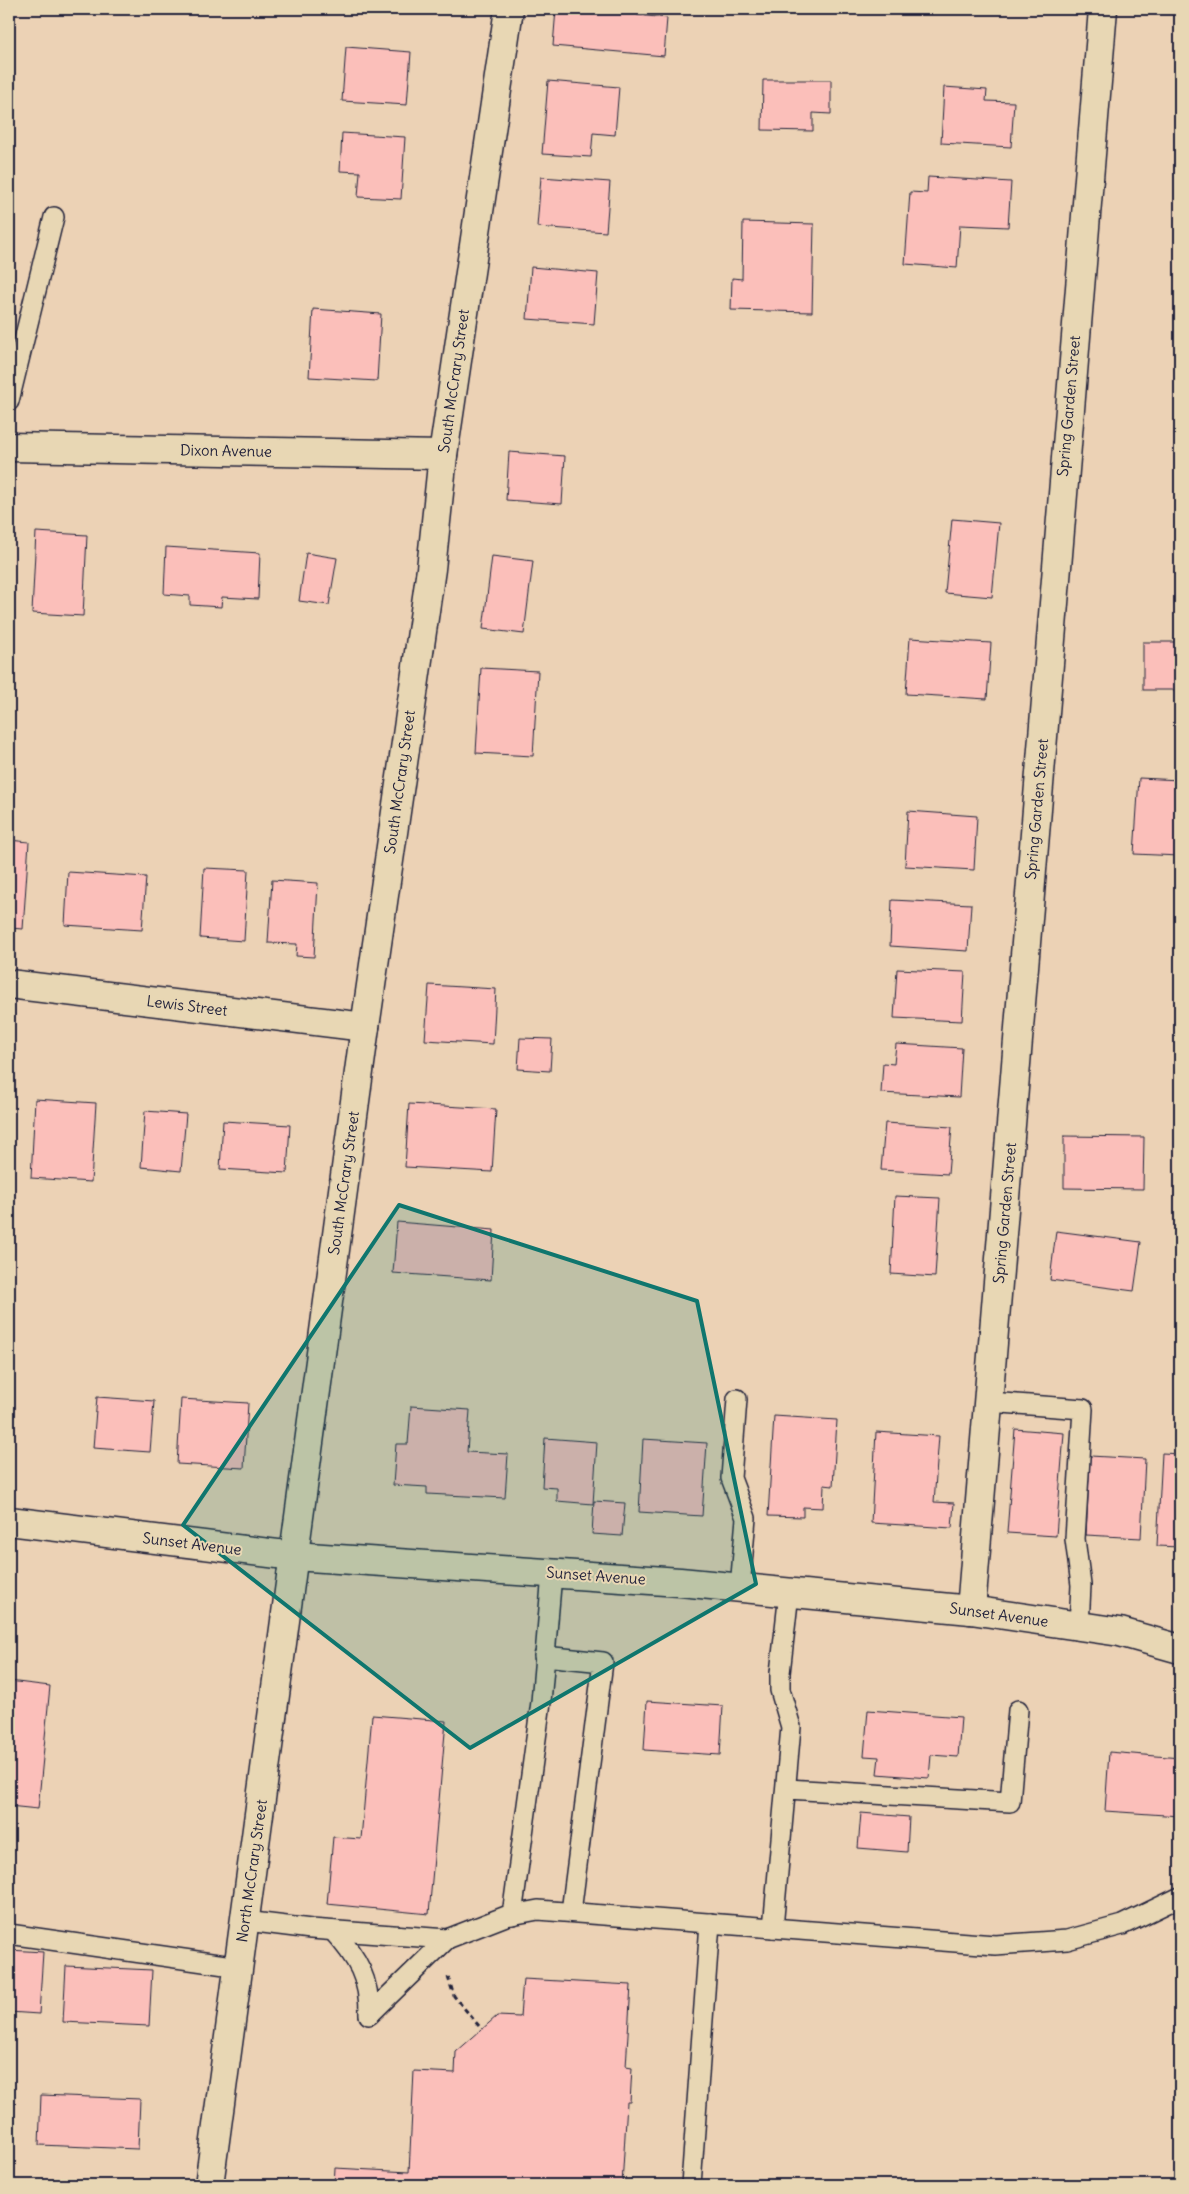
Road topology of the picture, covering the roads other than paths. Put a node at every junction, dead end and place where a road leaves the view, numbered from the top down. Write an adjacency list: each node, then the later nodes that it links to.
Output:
1 (509, 9): 6 (street, South McCrary Street)
2 (1102, 9): 10 (street, Spring Garden Street)
3 (54, 217): 4 (lane)
4 (9, 401)
5 (9, 447): 6 (street, Dixon Avenue)
6 (444, 455): 8 (street, South McCrary Street)
7 (9, 984): 8 (street, Lewis Street)
8 (365, 1027): 12 (street, South McCrary Street)
9 (738, 1399): 14 (lane)
10 (989, 1402): 16 (street, Spring Garden Street); 17 (lane)
11 (9, 1521): 12 (street, Sunset Avenue)
12 (294, 1556): 13 (street, Sunset Avenue); 25 (street, North McCrary Street)
13 (552, 1574): 14 (street, Sunset Avenue); 19 (lane)
14 (740, 1588): 15 (street, Sunset Avenue)
15 (789, 1593): 16 (street, Sunset Avenue); 21 (lane)
16 (971, 1610): 17 (street, Sunset Avenue)
17 (1079, 1626): 18 (street, Sunset Avenue)
18 (1180, 1649)
19 (544, 1656): 23 (lane); 24 (lane)
20 (1018, 1710): 21 (lane)
21 (787, 1789): 27 (lane)
22 (1180, 1897): 27 (lane)
23 (571, 1912): 24 (lane); 26 (lane)
24 (512, 1915): 30 (lane)
25 (246, 1921): 28 (lane); 31 (street, North McCrary Street)
26 (710, 1923): 27 (lane); 33 (lane)
27 (773, 1928)
28 (333, 1931): 30 (lane); 30 (lane)
29 (9, 1934): 31 (lane)
30 (448, 1939)
31 (239, 1967): 32 (street, North McCrary Street)
32 (209, 2185)
33 (690, 2185)

